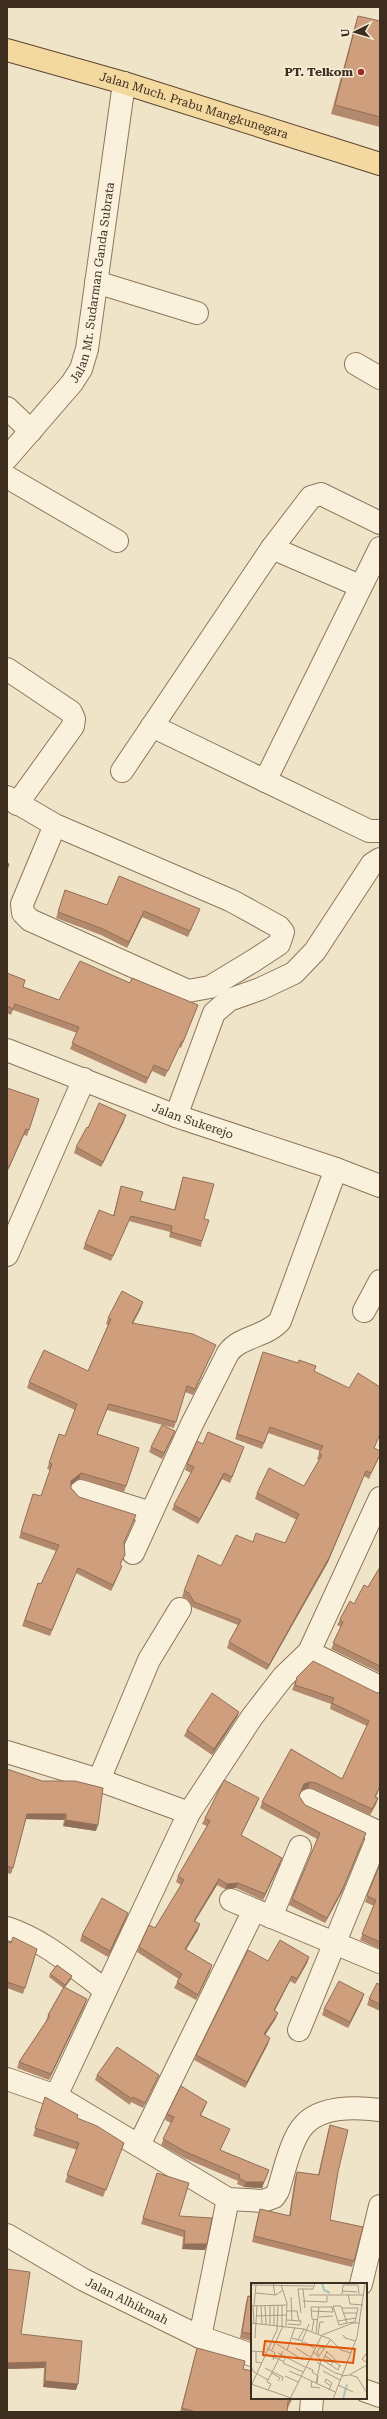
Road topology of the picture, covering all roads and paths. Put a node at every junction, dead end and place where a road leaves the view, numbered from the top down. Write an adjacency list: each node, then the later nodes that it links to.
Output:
1 (7, 50): 2 (main road, Jalan Much. Prabu Mangkunegara)
2 (124, 82): 3 (main road, Jalan Much. Prabu Mangkunegara); 4 (street, Jalan Mr. Sudarman Ganda Subrata)
3 (380, 164)
4 (96, 282): 5 (street); 9 (street, Jalan Mr. Sudarman Ganda Subrata)
5 (197, 313)
6 (356, 364): 7 (street)
7 (380, 378)
8 (7, 408): 9 (street)
9 (31, 431): 10 (street, Jalan Mr. Sudarman Ganda Subrata)
10 (7, 458)
11 (7, 477): 13 (street)
12 (380, 523): 14 (street)
13 (117, 541)
14 (272, 548): 16 (street); 18 (street)
15 (380, 548): 16 (street)
16 (360, 586): 20 (street)
17 (7, 669): 21 (street)
18 (152, 726): 19 (street); 20 (street)
19 (122, 771)
20 (265, 781): 23 (street)
21 (12, 800): 22 (street)
22 (55, 824): 22 (street)
23 (380, 831)
24 (380, 859): 27 (street)
25 (7, 1050): 26 (street, Jalan Sukerejo)
26 (84, 1079): 27 (street, Jalan Sukerejo); 30 (street)
27 (176, 1116): 28 (street, Jalan Sukerejo)
28 (336, 1169): 29 (street, Jalan Sukerejo); 35 (street)
29 (380, 1186)
30 (7, 1255)
31 (380, 1281): 32 (street)
32 (364, 1311)
33 (81, 1491): 35 (street)
34 (380, 1498): 38 (street)
35 (151, 1513): 36 (street)
36 (133, 1553)
37 (180, 1609): 41 (street)
38 (310, 1652): 39 (street); 43 (street)
39 (380, 1686)
40 (7, 1752): 41 (street)
41 (99, 1780): 43 (street)
42 (309, 1800): 44 (street)
43 (189, 1813): 51 (street)
44 (380, 1832): 49 (street)
45 (300, 1847): 47 (street)
46 (232, 1900): 47 (street)
47 (262, 1913): 49 (street); 56 (street)
48 (7, 1928): 51 (street)
49 (334, 1942): 50 (street); 52 (street)
50 (380, 1962)
51 (105, 1990): 54 (street)
52 (299, 2030)
53 (7, 2079): 54 (street)
54 (56, 2096): 56 (street)
55 (380, 2110): 57 (street)
56 (139, 2145): 57 (street)
57 (228, 2199): 61 (street)
58 (380, 2206): 60 (street)
59 (7, 2236): 61 (street, Jalan Alhikmah)
60 (361, 2283)
61 (200, 2338): 62 (street, Jalan Alhikmah)
62 (251, 2355)
63 (367, 2391): 64 (street)
64 (380, 2396)
65 (312, 2399): 66 (street)
66 (311, 2412)

